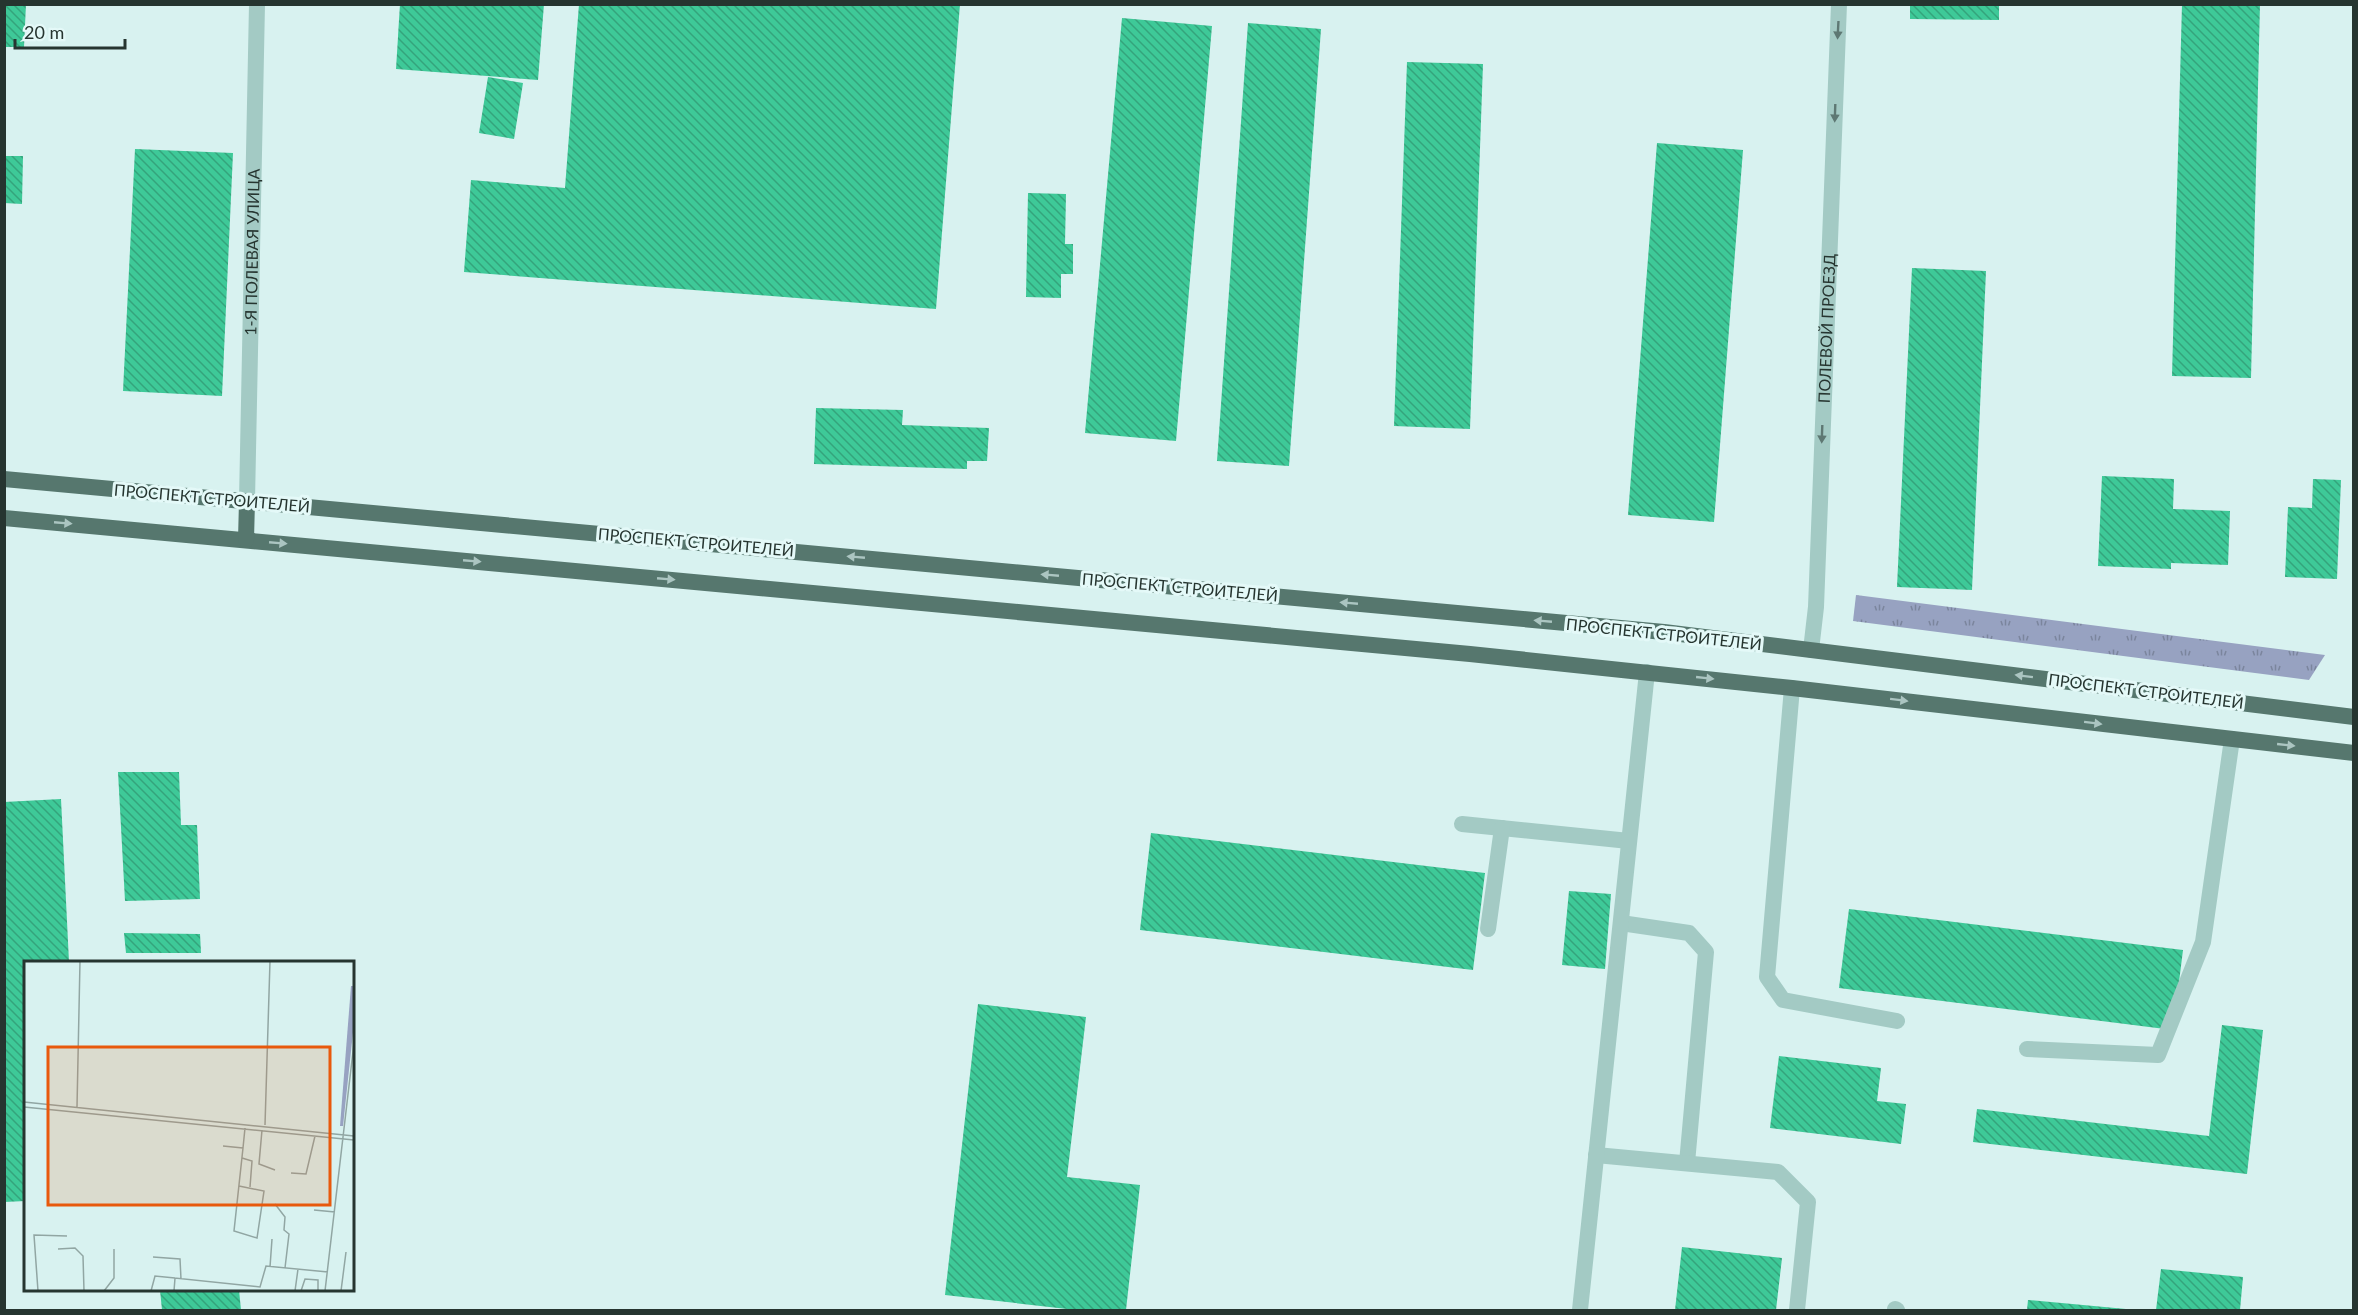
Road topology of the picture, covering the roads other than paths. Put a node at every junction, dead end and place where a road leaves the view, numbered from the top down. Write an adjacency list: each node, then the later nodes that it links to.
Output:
1 (257, 4): 4 (street, 1-Я ПОЛЕВАЯ УЛИЦА)
2 (1839, 4): 7 (street, ПОЛЕВОЙ ПРОЕЗД, one-way to 7)
3 (4, 479): 4 (main road, ПРОСПЕКТ СТРОИТЕЛЕЙ)
4 (247, 501): 6 (main road); 7 (main road, ПРОСПЕКТ СТРОИТЕЛЕЙ, one-way to 4)
5 (4, 518): 6 (main road, one-way to 6)
6 (246, 540): 8 (main road, one-way to 8)
7 (1811, 650): 10 (main road, ПРОСПЕКТ СТРОИТЕЛЕЙ, one-way to 7)
8 (1647, 672): 9 (main road, one-way to 9); 15 (street)
9 (1792, 688): 11 (main road, one-way to 11); 18 (street)
10 (2354, 717)
11 (2232, 739): 12 (main road, one-way to 12); 19 (street)
12 (2354, 753)
13 (1462, 824): 14 (street)
14 (1502, 828): 15 (street); 17 (street)
15 (1629, 841): 16 (street)
16 (1621, 923): 20 (street); 21 (street)
17 (1488, 929)
18 (1897, 1021)
19 (2027, 1049)
20 (1596, 1155): 21 (street); 22 (street)
21 (1687, 1163): 23 (street)
22 (1580, 1311)
23 (1797, 1311)

